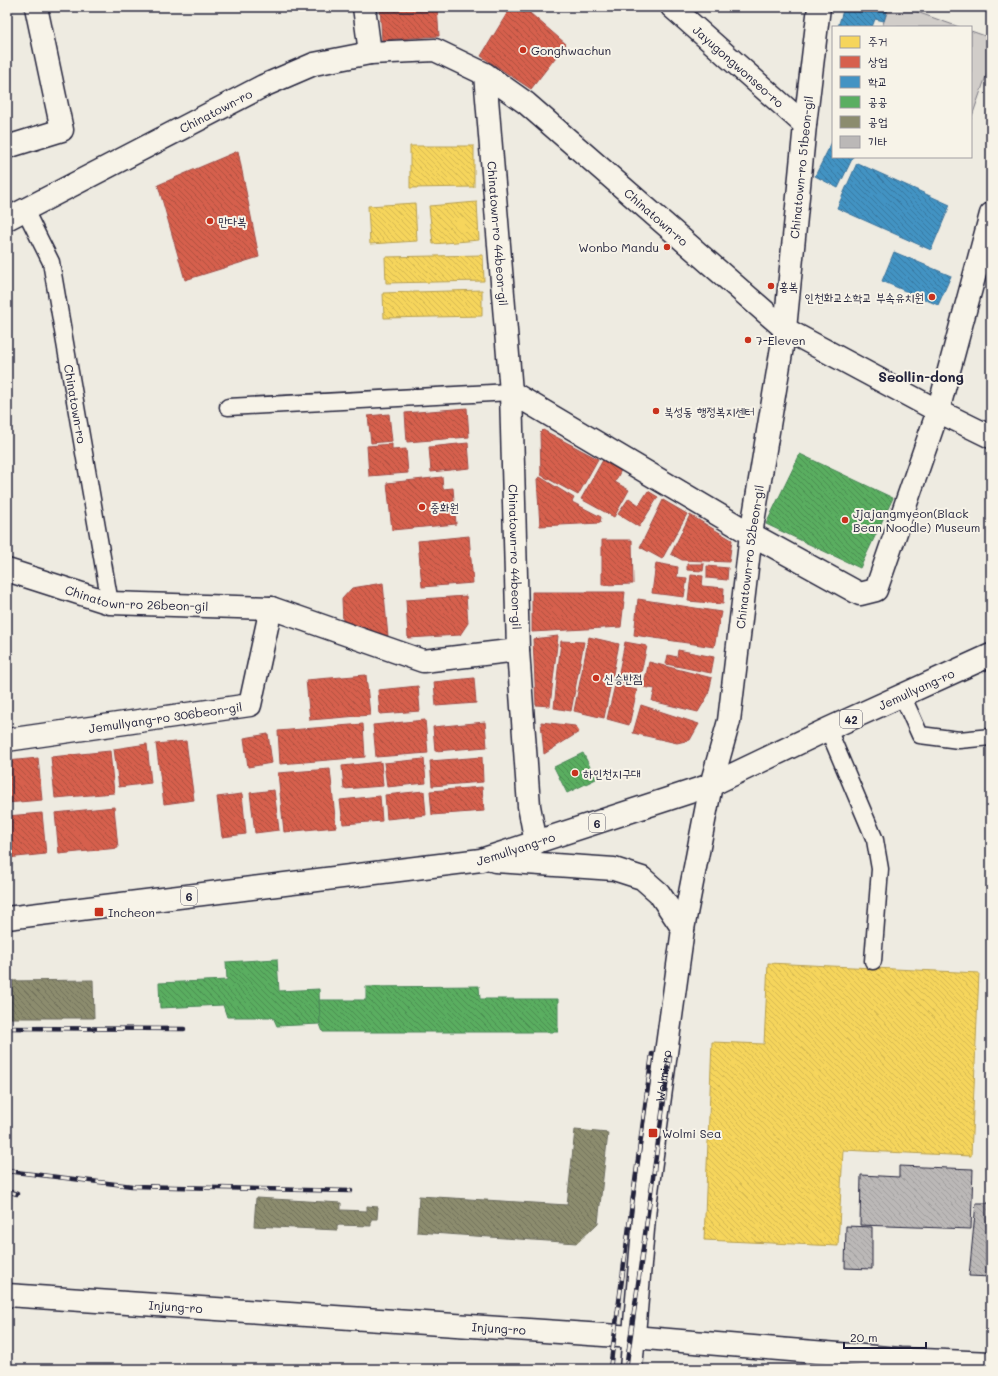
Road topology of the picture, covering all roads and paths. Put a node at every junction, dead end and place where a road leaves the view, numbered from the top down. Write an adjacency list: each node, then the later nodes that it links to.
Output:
1 (36, 7): 8 (street)
2 (364, 7): 5 (street)
3 (672, 7): 7 (street, Jayugongwonseo-ro)
4 (819, 7): 7 (street, Chinatown-ro 51beon-gil)
5 (370, 53): 6 (street, Chinatown-ro); 10 (street, Chinatown-ro)
6 (485, 74): 11 (street, Chinatown-ro); 12 (street, Chinatown-ro 44beon-gil)
7 (805, 125): 11 (street, Chinatown-ro 51beon-gil)
8 (7, 147)
9 (991, 214): 14 (street)
10 (16, 215): 18 (lane, Chinatown-ro)
11 (785, 329): 14 (street, Chinatown-ro); 16 (street, Chinatown-ro 52beon-gil)
12 (511, 392): 13 (lane); 16 (street); 20 (street, Chinatown-ro 44beon-gil)
13 (228, 407)
14 (938, 411): 15 (street, Chinatown-ro); 16 (street)
15 (991, 437)
16 (751, 534): 26 (street, Chinatown-ro 52beon-gil)
17 (7, 570): 18 (street, Chinatown-ro 26beon-gil)
18 (110, 603): 19 (street, Chinatown-ro 26beon-gil)
19 (270, 608): 20 (street); 25 (street, Jemullyang-ro 306beon-gil)
20 (518, 650): 27 (street, Chinatown-ro 44beon-gil)
21 (991, 655): 22 (street, Jemullyang-ro / 42)
22 (902, 695): 23 (street, Jemullyang-ro / 42); 24 (lane)
23 (828, 730): 26 (street, Jemullyang-ro / 42); 31 (lane)
24 (991, 737)
25 (7, 740)
26 (711, 785): 27 (street, Jemullyang-ro / 6); 30 (street, Wolmi-ro)
27 (536, 843): 28 (street, Jemullyang-ro / 6)
28 (482, 860): 29 (street, Jemullyang-ro / 6); 30 (street)
29 (7, 918)
30 (683, 929): 33 (street, Wolmi-ro)
31 (873, 961)
32 (7, 1296): 33 (street, Injung-ro)
33 (633, 1337): 35 (street, Injung-ro); 36 (street, Wolmi-ro)
34 (991, 1363): 35 (street, Injung-ro)
35 (891, 1364)
36 (631, 1369)

